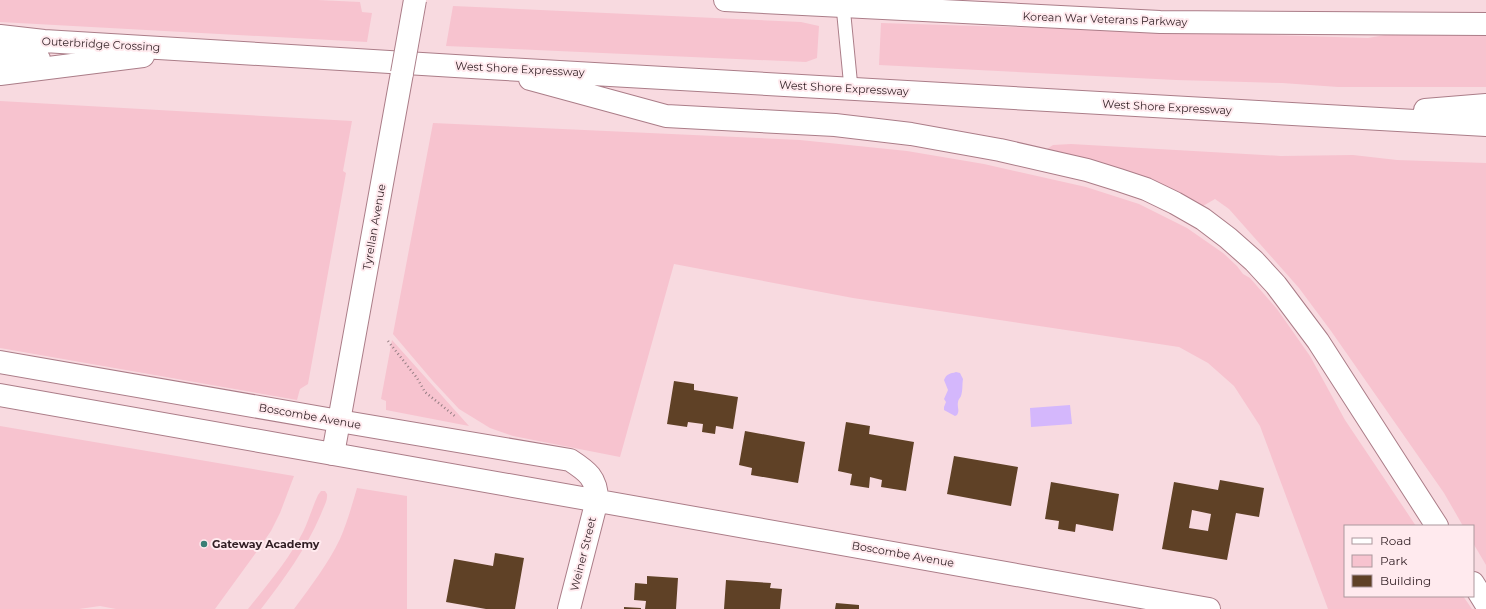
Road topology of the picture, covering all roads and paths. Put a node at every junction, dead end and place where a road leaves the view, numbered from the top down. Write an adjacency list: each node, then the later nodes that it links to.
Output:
1 (415, 0): 18 (main road, Tyrellan Avenue, bridge)
2 (725, 0): 3 (main road, Korean War Veterans Parkway)
3 (843, 6): 4 (main road, Korean War Veterans Parkway); 10 (lane)
4 (1486, 24)
5 (0, 36): 6 (main road, Outerbridge Crossing)
6 (202, 49): 7 (main road); 8 (main road, West Shore Expressway); 9 (main road)
7 (0, 56)
8 (488, 68): 10 (main road, West Shore Expressway); 21 (main road)
9 (0, 74)
10 (851, 88): 12 (main road, West Shore Expressway)
11 (1486, 105): 12 (main road)
12 (1334, 117): 13 (main road, West Shore Expressway)
13 (1486, 125)
14 (388, 341): 17 (path)
15 (0, 362): 18 (main road, Boscombe Avenue)
16 (0, 395): 19 (main road, Boscombe Avenue)
17 (457, 418)
18 (339, 421): 19 (main road, Tyrellan Avenue); 20 (main road, Boscombe Avenue)
19 (333, 454): 20 (main road, Boscombe Avenue)
20 (597, 500): 24 (main road, Weiner Street); 25 (main road, Boscombe Avenue)
21 (1436, 525)
22 (1474, 585): 23 (main road)
23 (1486, 604)
24 (569, 609)
25 (1209, 609)

